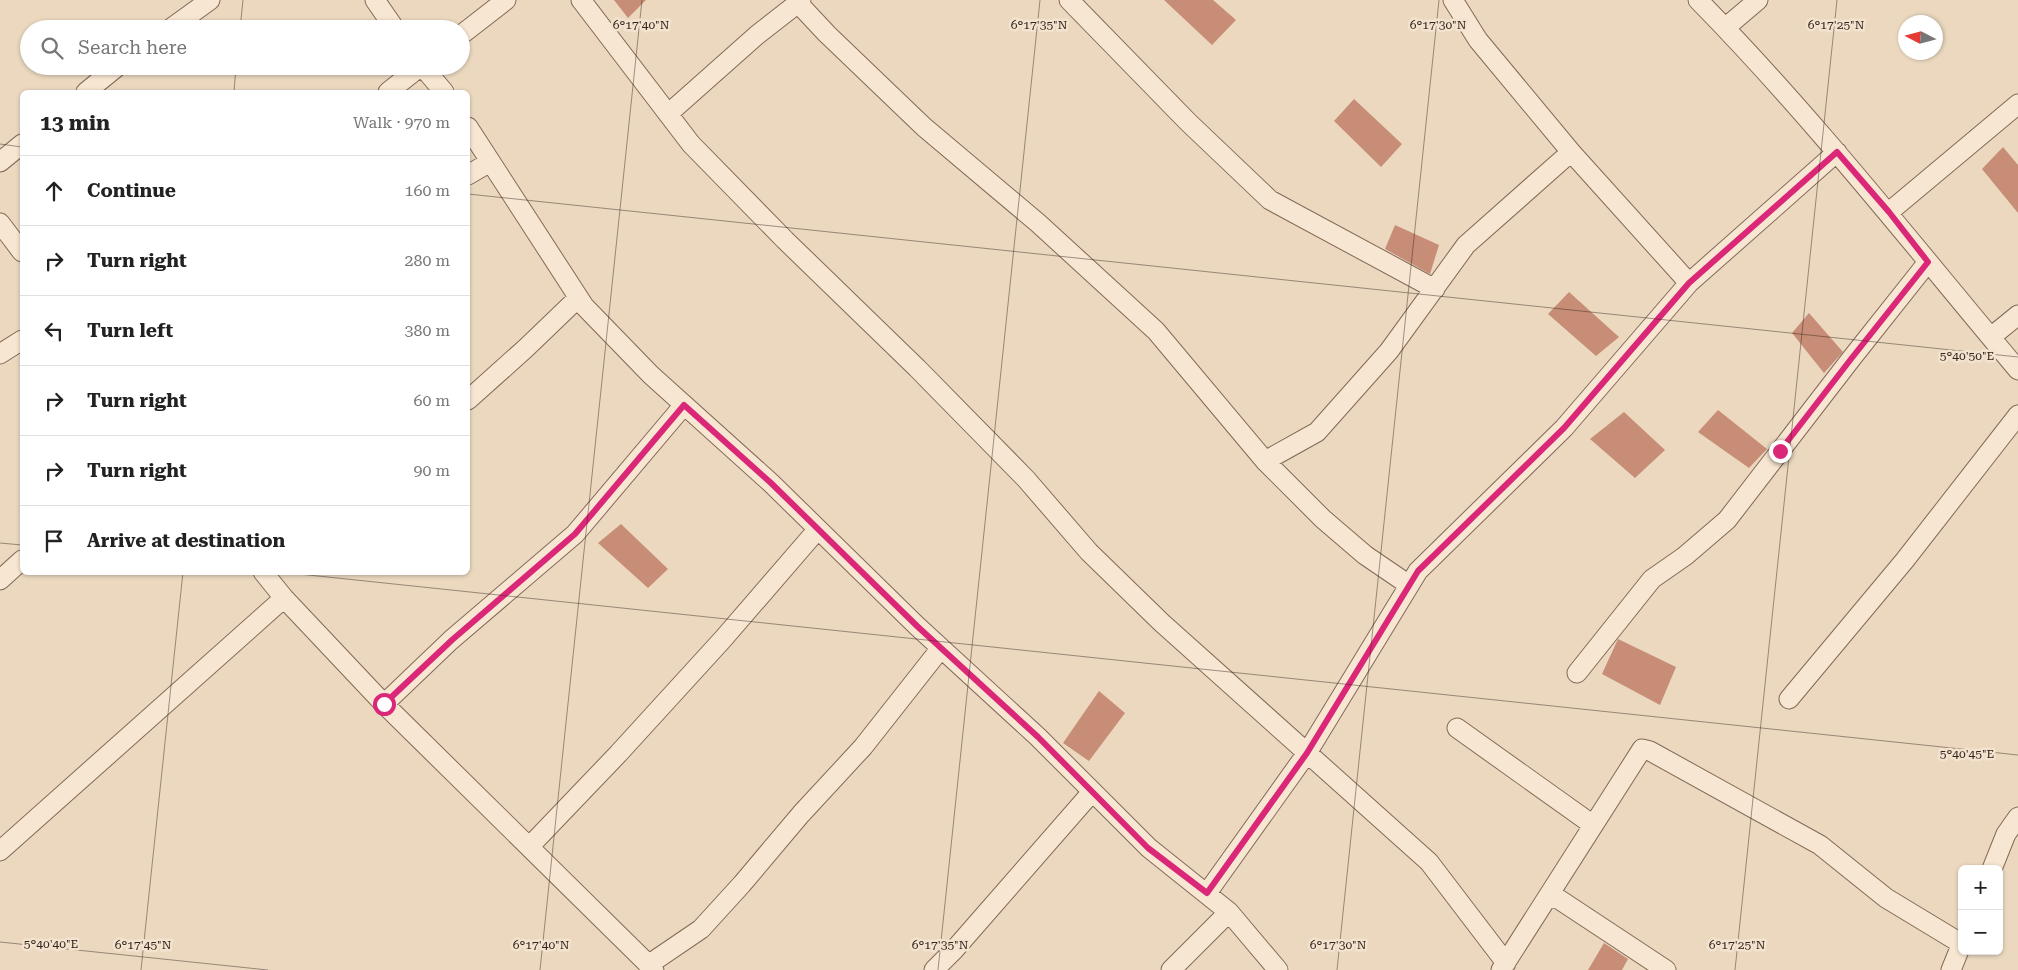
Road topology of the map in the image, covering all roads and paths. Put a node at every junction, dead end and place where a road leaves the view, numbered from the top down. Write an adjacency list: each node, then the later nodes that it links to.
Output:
1 (210, 0): 10 (street)
2 (375, 0): 11 (street)
3 (506, 0): 12 (street)
4 (581, 0): 21 (street)
5 (1069, 0): 34 (street)
6 (1453, 0): 24 (street)
7 (1698, 0): 13 (street)
8 (1758, 0): 13 (street)
9 (800, 2): 21 (street); 44 (street)
10 (182, 20)
11 (389, 20)
12 (470, 28)
13 (1725, 28): 25 (street)
14 (107, 75): 17 (street)
15 (410, 75): 18 (street)
16 (429, 75): 19 (street)
17 (88, 90)
18 (391, 90)
19 (442, 90)
20 (2018, 104): 29 (street)
21 (668, 114): 56 (street)
22 (470, 130): 27 (street)
23 (20, 146): 26 (street)
24 (1572, 152): 33 (street); 34 (street)
25 (1837, 152): 29 (street); 33 (street)
26 (0, 162)
27 (490, 162): 28 (street); 35 (street)
28 (470, 174)
29 (1889, 212): 32 (street)
30 (0, 223): 31 (street)
31 (20, 249)
32 (1928, 262): 37 (street); 52 (street)
33 (1689, 283): 49 (street)
34 (1434, 289): 44 (street)
35 (578, 298): 41 (street); 42 (street)
36 (2018, 315): 37 (street)
37 (1991, 338): 40 (street)
38 (20, 341): 39 (street)
39 (0, 354)
40 (2018, 370)
41 (470, 398)
42 (684, 405): 45 (street); 54 (street)
43 (2018, 415): 53 (street)
44 (1265, 461): 49 (street)
45 (818, 529): 51 (street); 60 (street)
46 (20, 562): 48 (street)
47 (265, 575): 50 (street)
48 (0, 580)
49 (1409, 585): 56 (street)
50 (284, 598): 54 (street); 61 (street)
51 (941, 648): 57 (street); 69 (street)
52 (1577, 673)
53 (1788, 698)
54 (384, 704): 60 (street)
55 (1457, 728): 59 (street)
56 (1307, 753): 63 (street); 68 (street)
57 (1092, 792): 63 (street); 70 (street)
58 (2018, 817): 62 (street)
59 (1593, 825): 64 (street); 66 (street)
60 (529, 847): 69 (street)
61 (0, 851)
62 (1994, 865)
63 (1207, 893): 65 (street)
64 (1549, 895): 68 (street); 73 (street)
65 (1229, 912): 71 (street); 72 (street)
66 (1958, 942)
67 (1958, 953): 74 (street)
68 (1504, 966)
69 (651, 967)
70 (934, 970)
71 (1172, 970)
72 (1278, 970)
73 (1666, 970)
74 (1951, 970)

